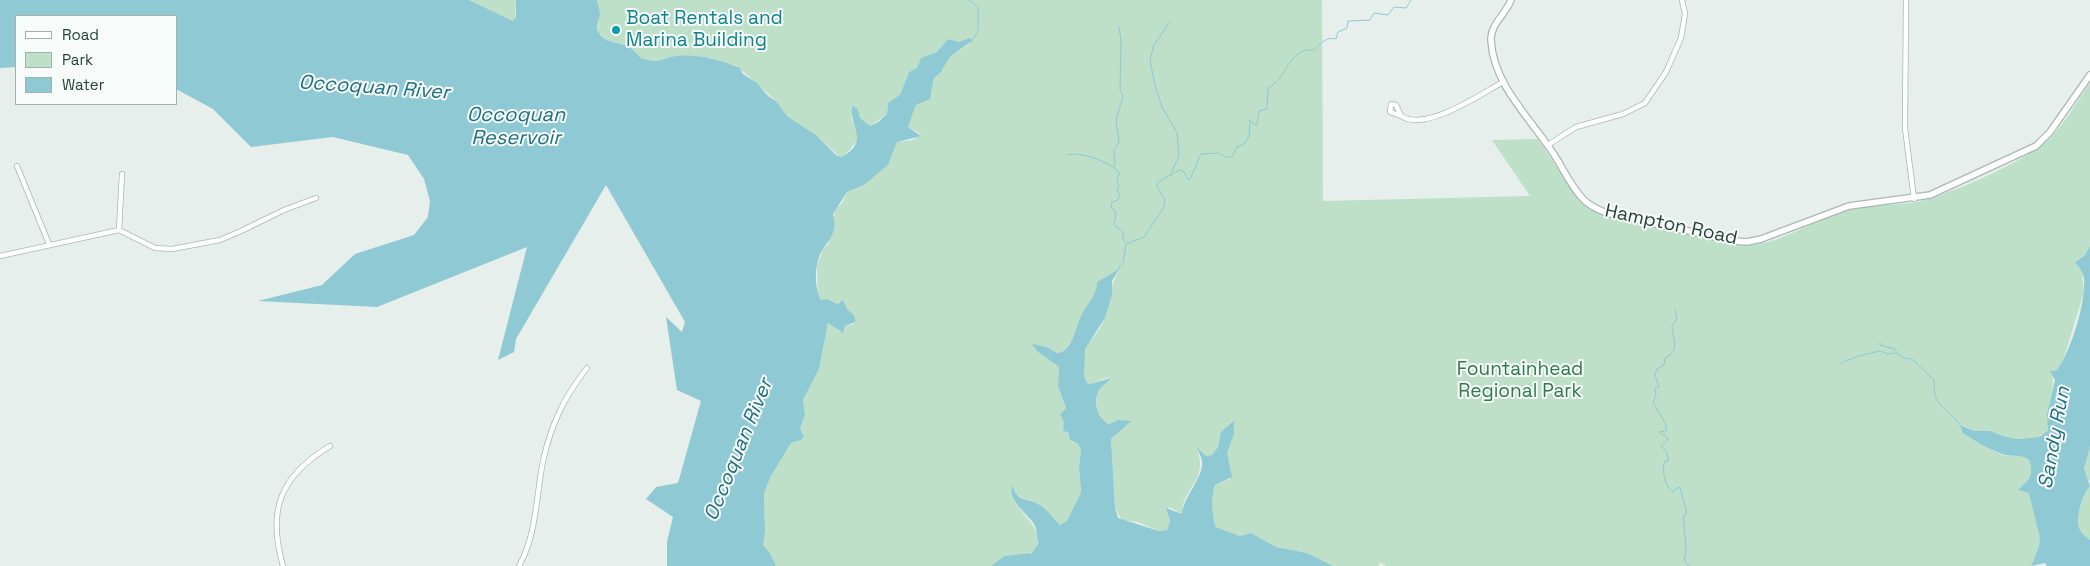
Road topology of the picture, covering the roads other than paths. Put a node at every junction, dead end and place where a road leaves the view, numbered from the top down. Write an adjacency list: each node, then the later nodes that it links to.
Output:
1 (1511, 0): 5 (street, Hampton Road)
2 (1682, 0): 7 (street)
3 (1906, 0): 11 (street)
4 (2090, 75): 11 (street, Hampton Road)
5 (1504, 82): 6 (street); 7 (street, Hampton Road)
6 (1401, 116)
7 (1548, 145): 11 (street, Hampton Road)
8 (17, 166): 13 (street)
9 (122, 174): 12 (street)
10 (316, 198): 12 (street)
11 (1914, 199)
12 (119, 230): 13 (street)
13 (49, 244): 14 (street)
14 (0, 256)
15 (587, 368): 18 (street)
16 (330, 446): 17 (street)
17 (284, 566)
18 (519, 566)

